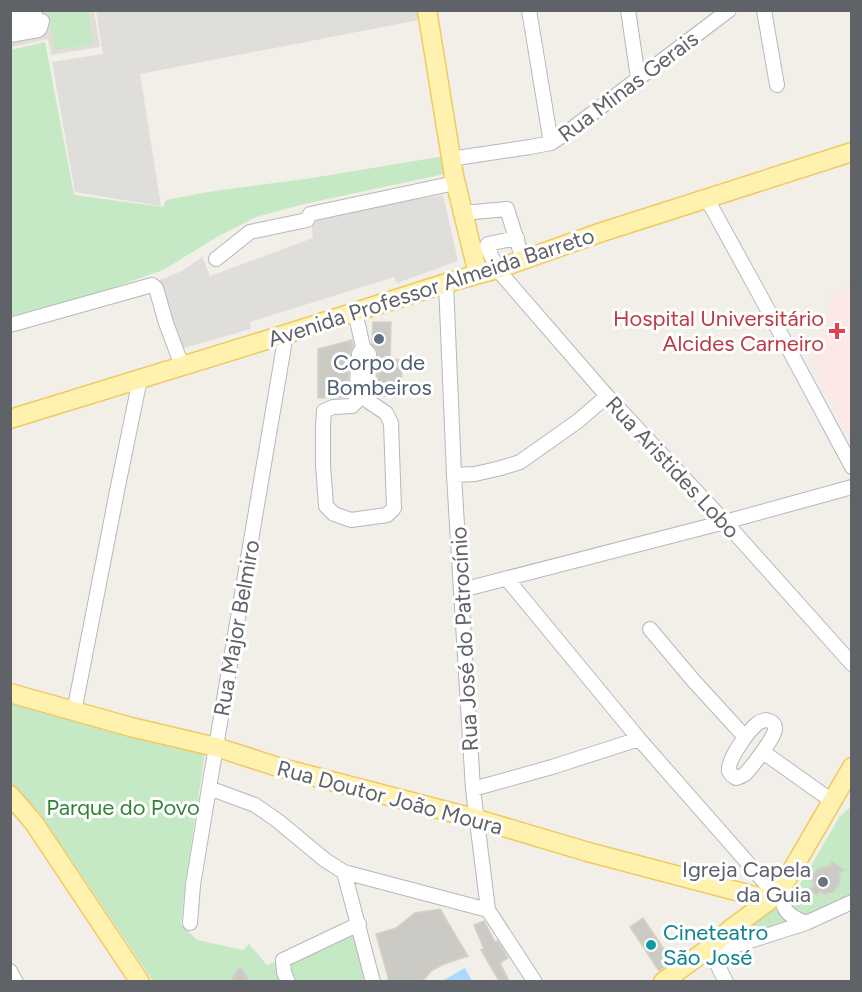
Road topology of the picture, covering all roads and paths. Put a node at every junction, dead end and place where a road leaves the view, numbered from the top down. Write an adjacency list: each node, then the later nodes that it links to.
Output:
1 (427, 10): 14 (main road)
2 (529, 10): 12 (street)
3 (628, 10): 10 (street)
4 (729, 10): 10 (street, Rua Minas Gerais)
5 (764, 10): 11 (street)
6 (10, 15): 7 (street)
7 (37, 22): 8 (street); 9 (street)
8 (10, 27)
9 (10, 35)
10 (638, 78): 12 (street, Rua Minas Gerais)
11 (777, 84)
12 (551, 142): 14 (street, Rua Minas Gerais)
13 (852, 152): 16 (main road, Avenida Professor Almeida Barreto)
14 (450, 159): 15 (main road)
15 (455, 183): 17 (main road); 19 (street)
16 (707, 200): 20 (main road, Avenida Professor Almeida Barreto); 32 (street)
17 (463, 213): 18 (street); 22 (main road)
18 (517, 238): 20 (street); 21 (street)
19 (216, 259)
20 (523, 260): 21 (main road, Avenida Professor Almeida Barreto)
21 (497, 269): 22 (main road, Avenida Professor Almeida Barreto); 30 (street, Rua Aristides Lobo)
22 (478, 274): 23 (main road, Avenida Professor Almeida Barreto)
23 (446, 283): 24 (main road, Avenida Professor Almeida Barreto); 33 (street, Rua José do Patrocínio)
24 (355, 312): 26 (main road, Avenida Professor Almeida Barreto); 27 (street)
25 (10, 325): 28 (street)
26 (286, 334): 28 (main road, Avenida Professor Almeida Barreto); 44 (street, Rua Major Belmiro)
27 (363, 347): 27 (street)
28 (182, 366): 29 (main road, Avenida Professor Almeida Barreto)
29 (140, 379): 31 (main road, Avenida Professor Almeida Barreto); 41 (street)
30 (607, 396): 33 (street); 35 (street, Rua Aristides Lobo)
31 (10, 419)
32 (852, 467)
33 (454, 476): 37 (street, Rua José do Patrocínio)
34 (852, 487): 35 (street)
35 (724, 522): 36 (street); 39 (street, Rua Aristides Lobo)
36 (507, 579): 37 (street); 43 (street)
37 (462, 590): 48 (street, Rua José do Patrocínio)
38 (650, 629): 42 (street)
39 (852, 664)
40 (10, 693): 41 (main road, Rua Doutor João Moura)
41 (74, 712): 44 (main road, Rua Doutor João Moura)
42 (745, 737): 45 (street); 45 (street)
43 (639, 739): 48 (street); 53 (street)
44 (216, 747): 47 (street, Rua Major Belmiro); 51 (main road, Rua Doutor João Moura)
45 (763, 752): 50 (street)
46 (852, 767): 50 (main road)
47 (208, 788): 52 (street); 56 (street, Rua Major Belmiro)
48 (472, 789): 51 (street, Rua José do Patrocínio)
49 (10, 795): 62 (main road)
50 (840, 797): 53 (main road)
51 (477, 819): 53 (main road, Rua Doutor João Moura); 55 (street, Rua José do Patrocínio)
52 (344, 872): 55 (street); 58 (street)
53 (775, 894): 57 (street); 59 (main road)
54 (852, 903): 57 (street)
55 (488, 910): 65 (street, Rua José do Patrocínio)
56 (189, 923)
57 (806, 923): 59 (street)
58 (358, 924): 63 (street); 64 (street)
59 (711, 950): 66 (main road); 67 (street)
60 (10, 971): 61 (street)
61 (16, 981)
62 (140, 981)
63 (288, 981)
64 (373, 981)
65 (535, 981)
66 (663, 981)
67 (726, 981)

